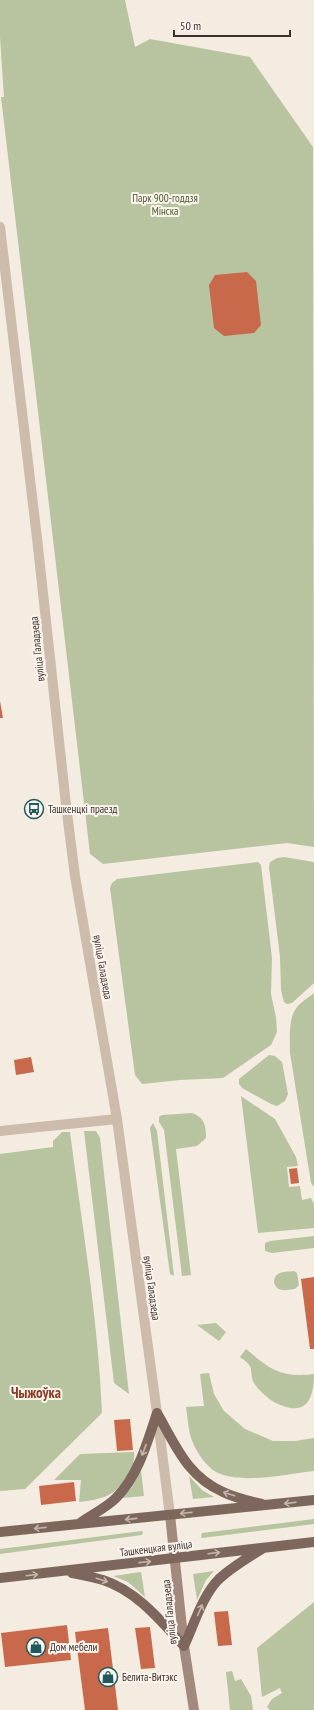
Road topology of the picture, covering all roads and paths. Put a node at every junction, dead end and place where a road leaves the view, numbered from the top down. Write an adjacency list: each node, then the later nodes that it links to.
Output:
1 (0, 227): 2 (street, вуліца Галадзеда)
2 (117, 1119): 3 (street); 4 (street, вуліца Галадзеда)
3 (4, 1131)
4 (157, 1413): 6 (main road, one-way to 4); 7 (street, вуліца Галадзеда); 8 (main road, one-way to 8)
5 (314, 1500): 6 (main road, one-way to 6)
6 (266, 1506): 7 (main road, one-way to 7)
7 (170, 1515): 8 (main road, one-way to 8); 12 (main road, вуліца Галадзеда)
8 (78, 1524): 9 (main road, one-way to 9)
9 (0, 1532)
10 (314, 1542): 11 (main road, Ташкенцкая вуліца)
11 (268, 1546): 12 (main road, Ташкенцкая вуліца, one-way to 11); 15 (main road, one-way to 11)
12 (175, 1558): 13 (main road, Ташкенцкая вуліца, one-way to 12); 15 (main road, вуліца Галадзеда)
13 (65, 1571): 14 (main road, Ташкенцкая вуліца, one-way to 13); 15 (main road, one-way to 15)
14 (0, 1578)
15 (184, 1646): 16 (main road, вуліца Галадзеда)
16 (194, 1710)

